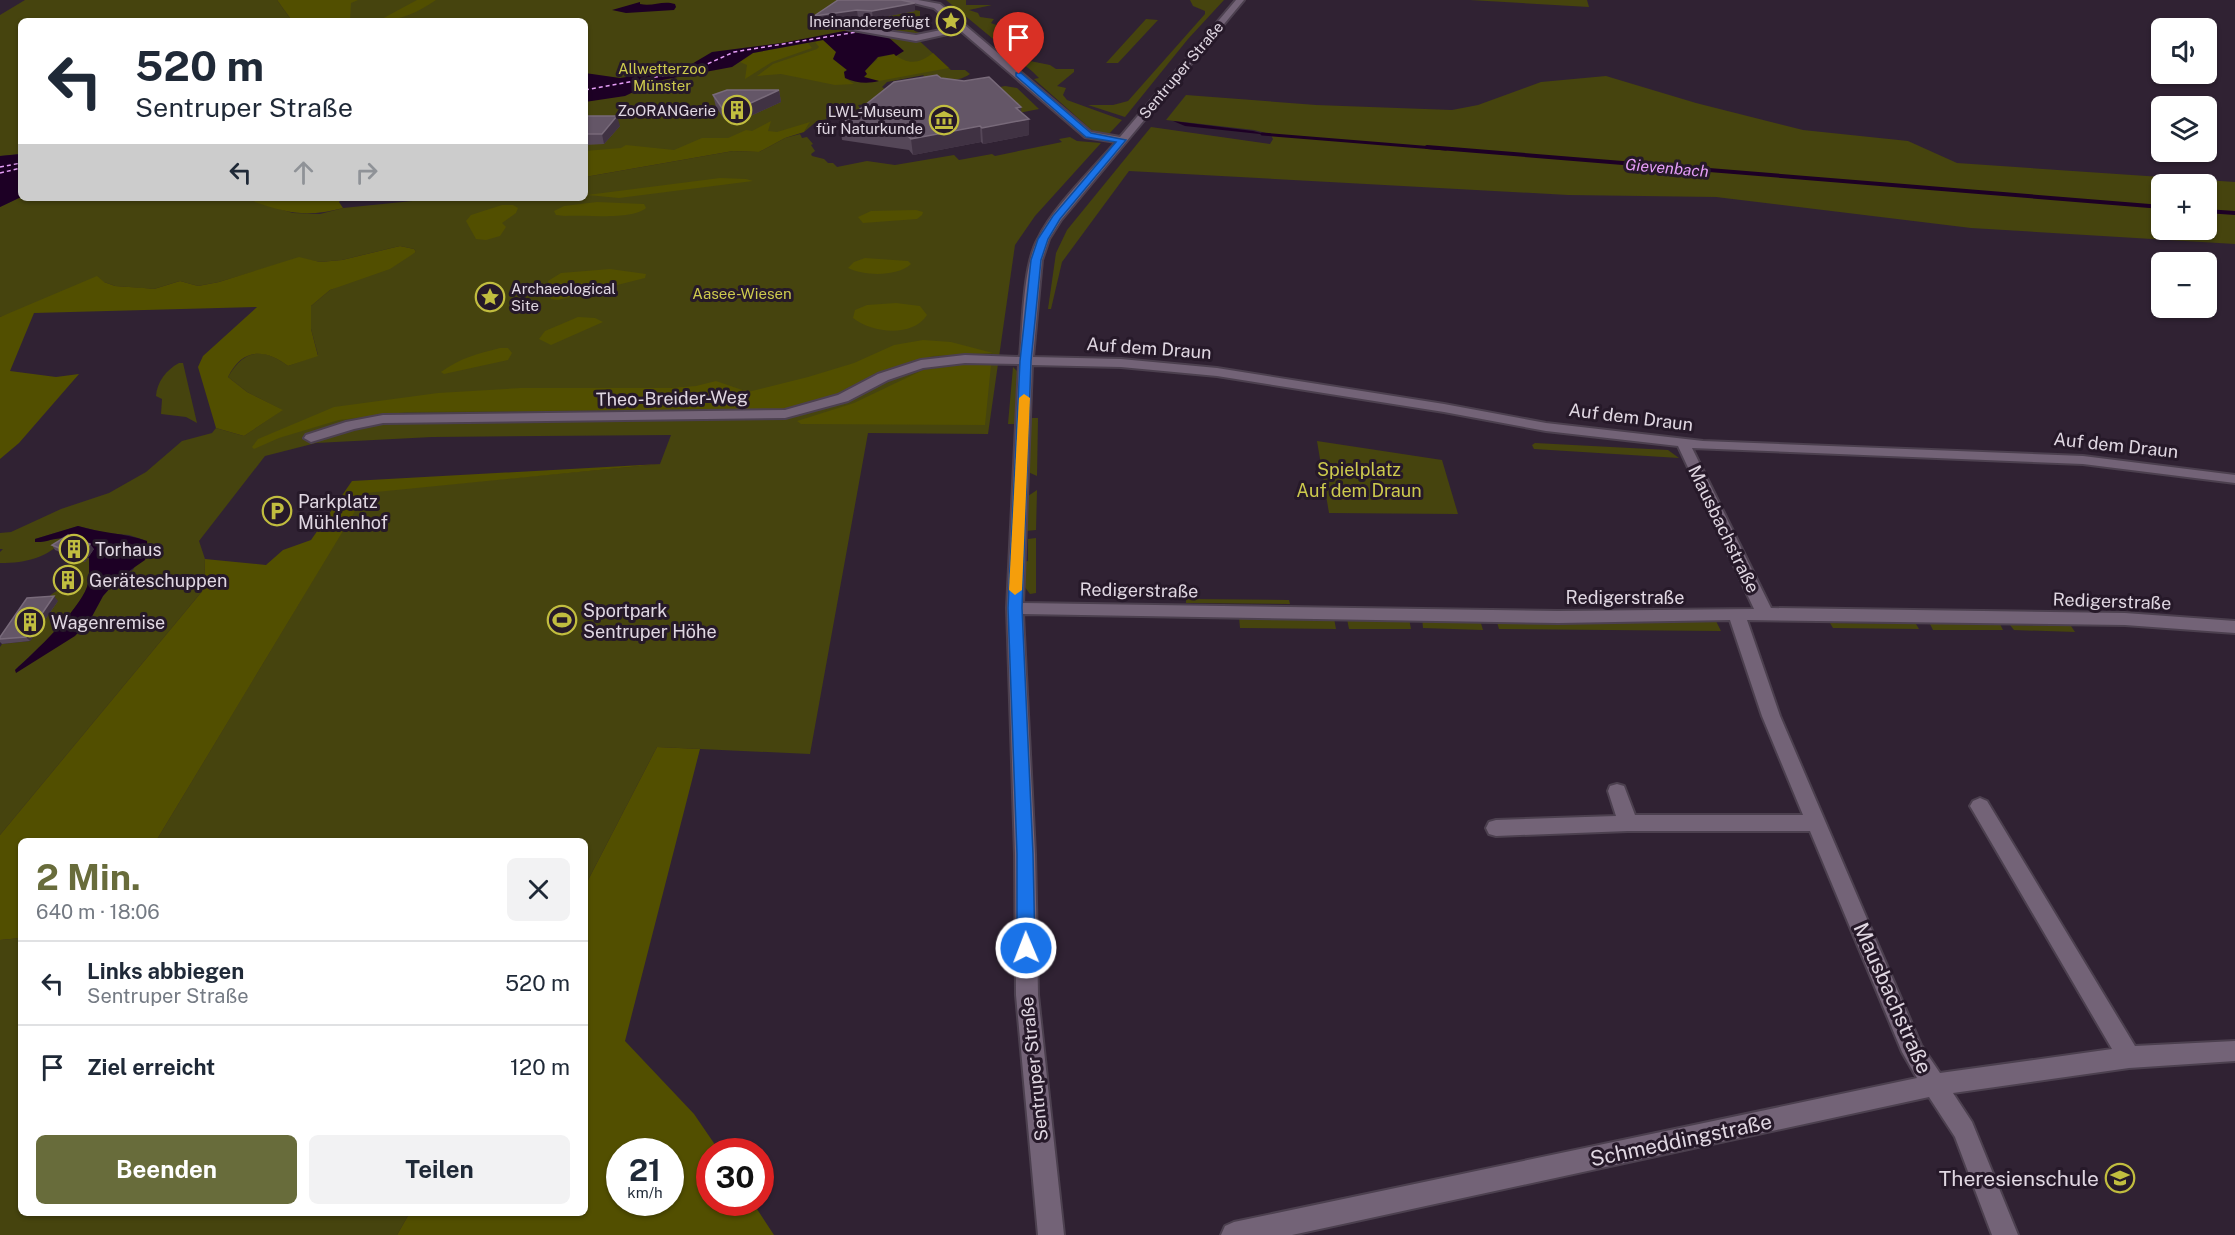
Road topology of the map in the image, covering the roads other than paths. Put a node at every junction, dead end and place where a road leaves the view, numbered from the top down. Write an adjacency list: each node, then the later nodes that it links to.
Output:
1 (905, 0): 3 (street)
2 (1240, 0): 5 (street, Sentruper Straße)
3 (963, 28): 4 (street); 5 (street)
4 (851, 29)
5 (1122, 140): 6 (street, Sentruper Straße)
6 (1026, 361): 7 (street, Theo-Breider-Weg); 8 (street, Auf dem Draun); 10 (street, Sentruper Straße)
7 (311, 438)
8 (1683, 443): 9 (street, Auf dem Draun); 11 (street, Mausbachstraße)
9 (2235, 479)
10 (1015, 608): 12 (street, Redigerstraße); 22 (street, Sentruper Straße)
11 (1765, 614): 12 (street, Redigerstraße); 13 (street, Redigerstraße)
12 (1737, 616): 17 (street, Mausbachstraße)
13 (2235, 627)
14 (1617, 790): 16 (street)
15 (1980, 806): 20 (street)
16 (1628, 823): 17 (street); 18 (street)
17 (1817, 823): 21 (street, Mausbachstraße)
18 (1496, 828)
19 (2235, 1051): 20 (street, Schmeddingstraße)
20 (2129, 1057): 21 (street, Schmeddingstraße)
21 (1933, 1085): 23 (street, Schmeddingstraße); 24 (street, Mausbachstraße)
22 (1051, 1235)
23 (1234, 1235)
24 (2005, 1235)

